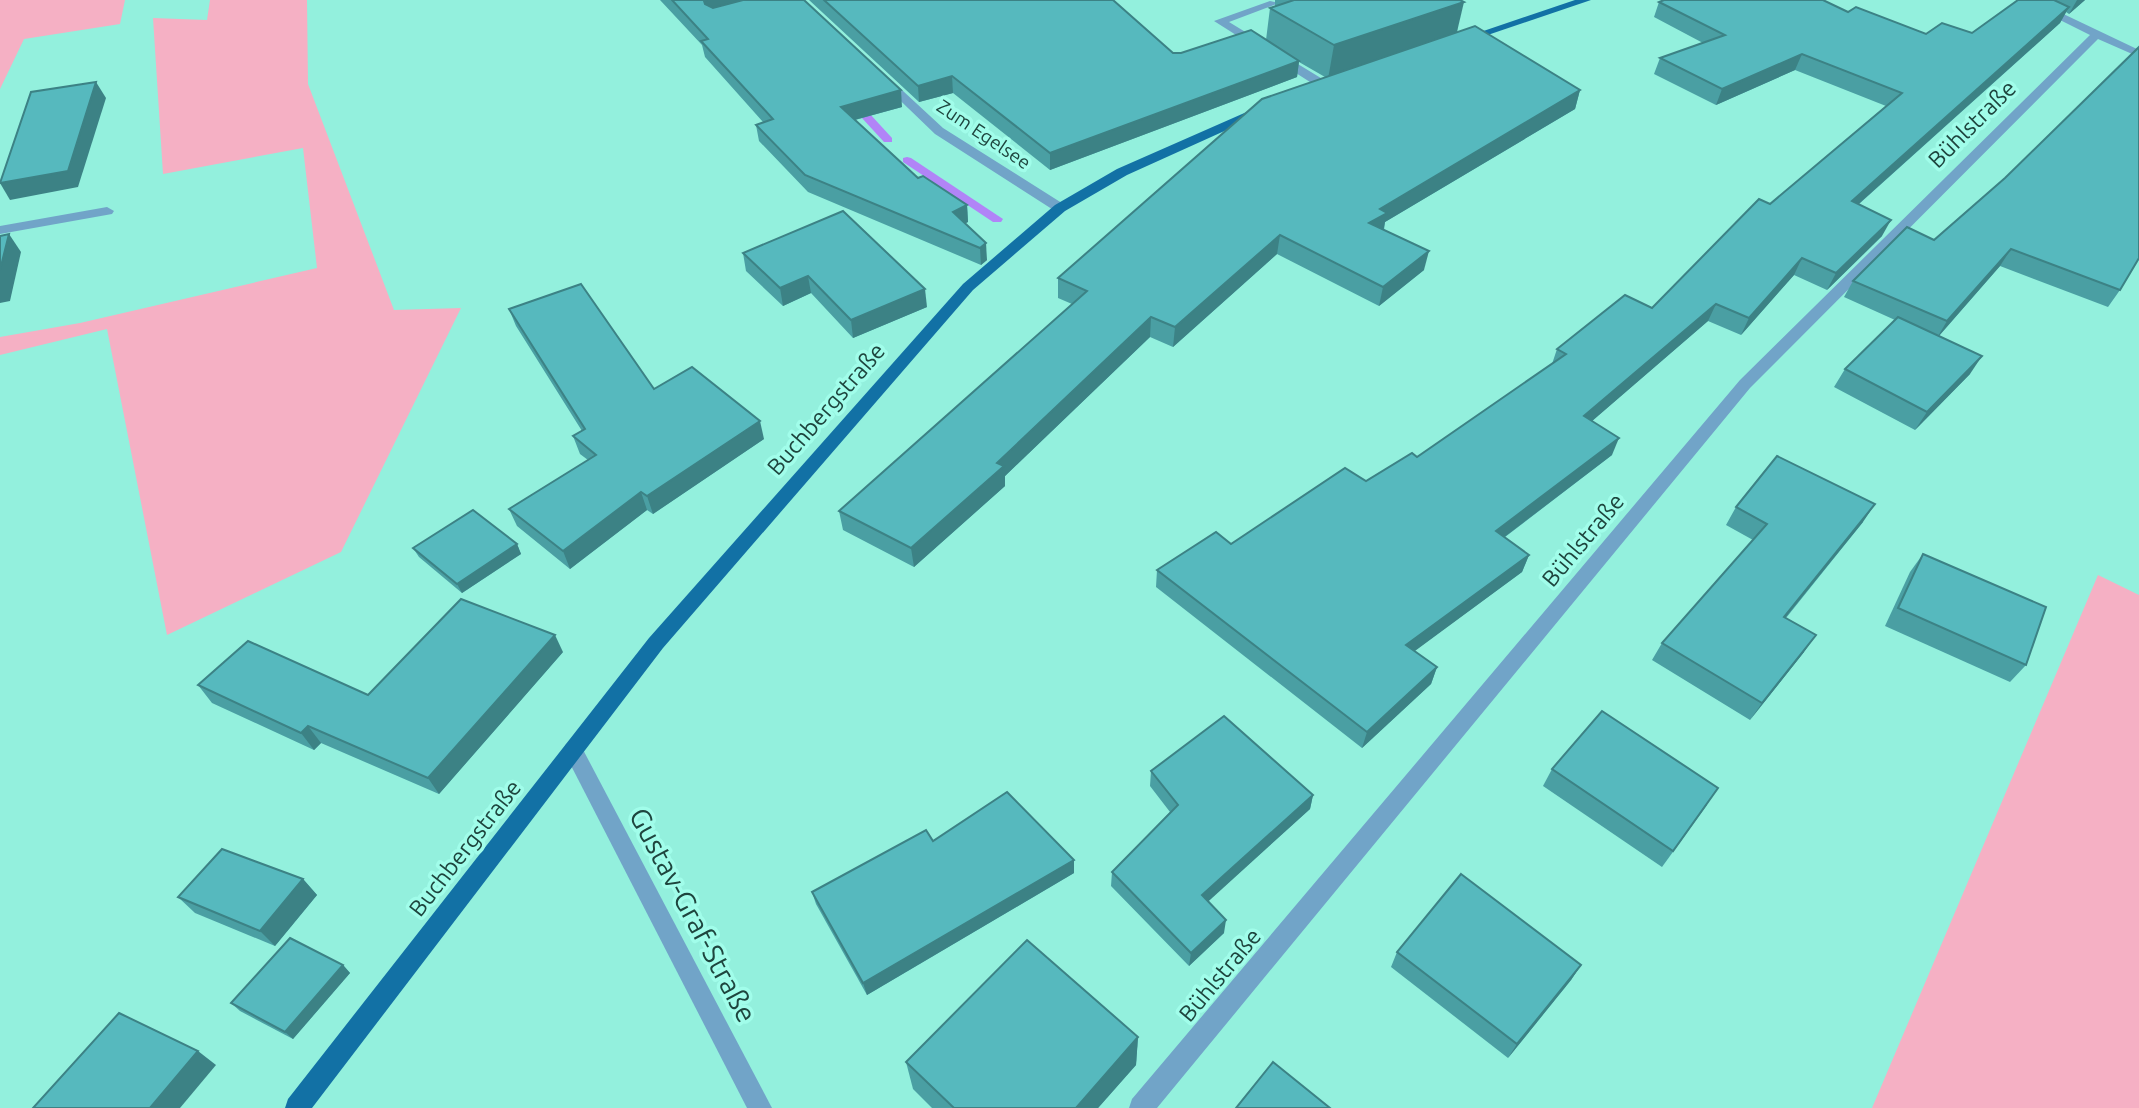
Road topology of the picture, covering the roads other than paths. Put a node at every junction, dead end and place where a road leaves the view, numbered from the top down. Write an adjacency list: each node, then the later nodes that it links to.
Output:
1 (1586, 0): 5 (main road)
2 (2025, 0): 4 (street)
3 (1274, 2): 8 (street)
4 (2097, 34): 6 (street); 17 (street, Bühlstraße)
5 (1451, 44)
6 (2139, 54)
7 (879, 75): 11 (street, Zum Egelsee)
8 (1332, 84): 9 (main road)
9 (1302, 95)
10 (1267, 108): 11 (main road, Buchbergstraße)
11 (1060, 208): 14 (main road, Buchbergstraße)
12 (107, 211): 13 (street)
13 (0, 230)
14 (573, 750): 15 (main road, Buchbergstraße); 16 (street, Gustav-Graf-Straße)
15 (298, 1108)
16 (760, 1108)
17 (1141, 1108)

